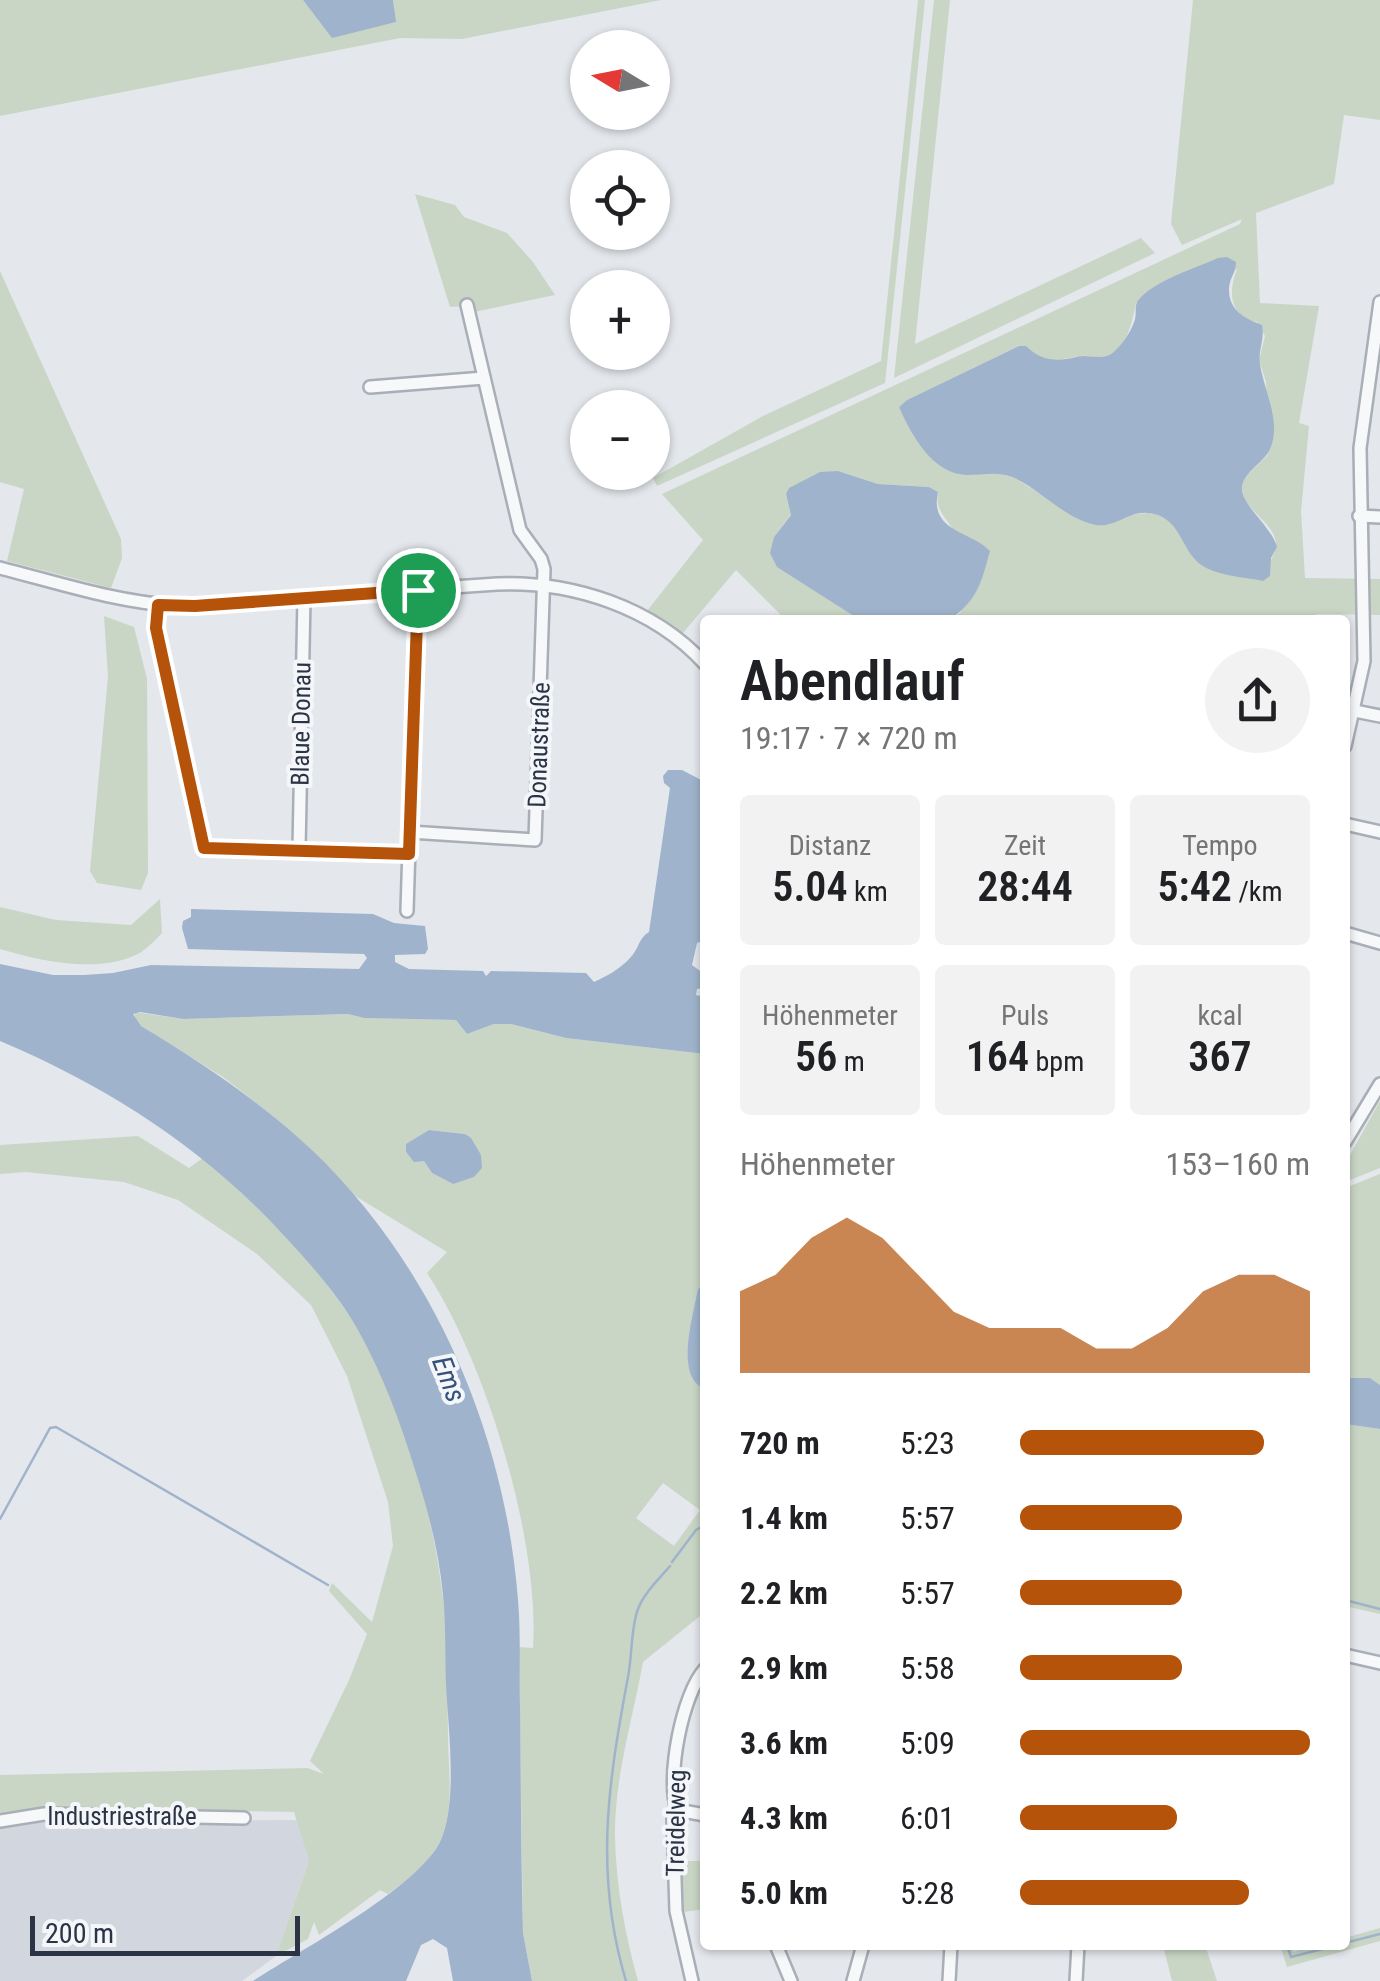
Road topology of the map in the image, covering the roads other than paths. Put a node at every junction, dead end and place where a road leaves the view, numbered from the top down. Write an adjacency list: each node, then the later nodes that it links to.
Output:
1 (1380, 302): 5 (street)
2 (467, 306): 3 (street)
3 (484, 378): 4 (street); 9 (street)
4 (370, 387)
5 (1374, 398): 6 (street)
6 (1359, 516): 7 (street); 13 (street)
7 (1380, 517)
8 (0, 568): 12 (street)
9 (545, 585): 10 (street); 15 (street); 20 (street, Donaustraße)
10 (418, 590): 11 (street); 20 (street)
11 (304, 598): 12 (street); 22 (street, Blaue Donau)
12 (158, 605): 22 (street)
13 (1363, 614): 14 (street); 16 (street)
14 (1380, 614)
15 (700, 659)
16 (1356, 711): 17 (street); 18 (street)
17 (1380, 716)
18 (1350, 730)
19 (1350, 825): 21 (street)
20 (410, 832): 23 (street)
21 (1380, 832)
22 (299, 850): 23 (street)
23 (409, 854): 24 (street)
24 (406, 911)
25 (1350, 934): 26 (street)
26 (1380, 943)
27 (1380, 1084): 28 (street)
28 (1350, 1134)
29 (1350, 1656): 30 (street)
30 (1380, 1663)
31 (700, 1676): 32 (street, Treidelweg)
32 (677, 1810): 33 (street); 40 (street, Treidelweg)
33 (700, 1814)
34 (244, 1818): 35 (street, Industriestraße)
35 (0, 1822)
36 (778, 1950): 41 (street)
37 (862, 1950): 42 (street)
38 (951, 1950): 43 (street)
39 (1078, 1950): 44 (street)
40 (692, 1981)
41 (791, 1981)
42 (853, 1981)
43 (949, 1981)
44 (1076, 1981)

